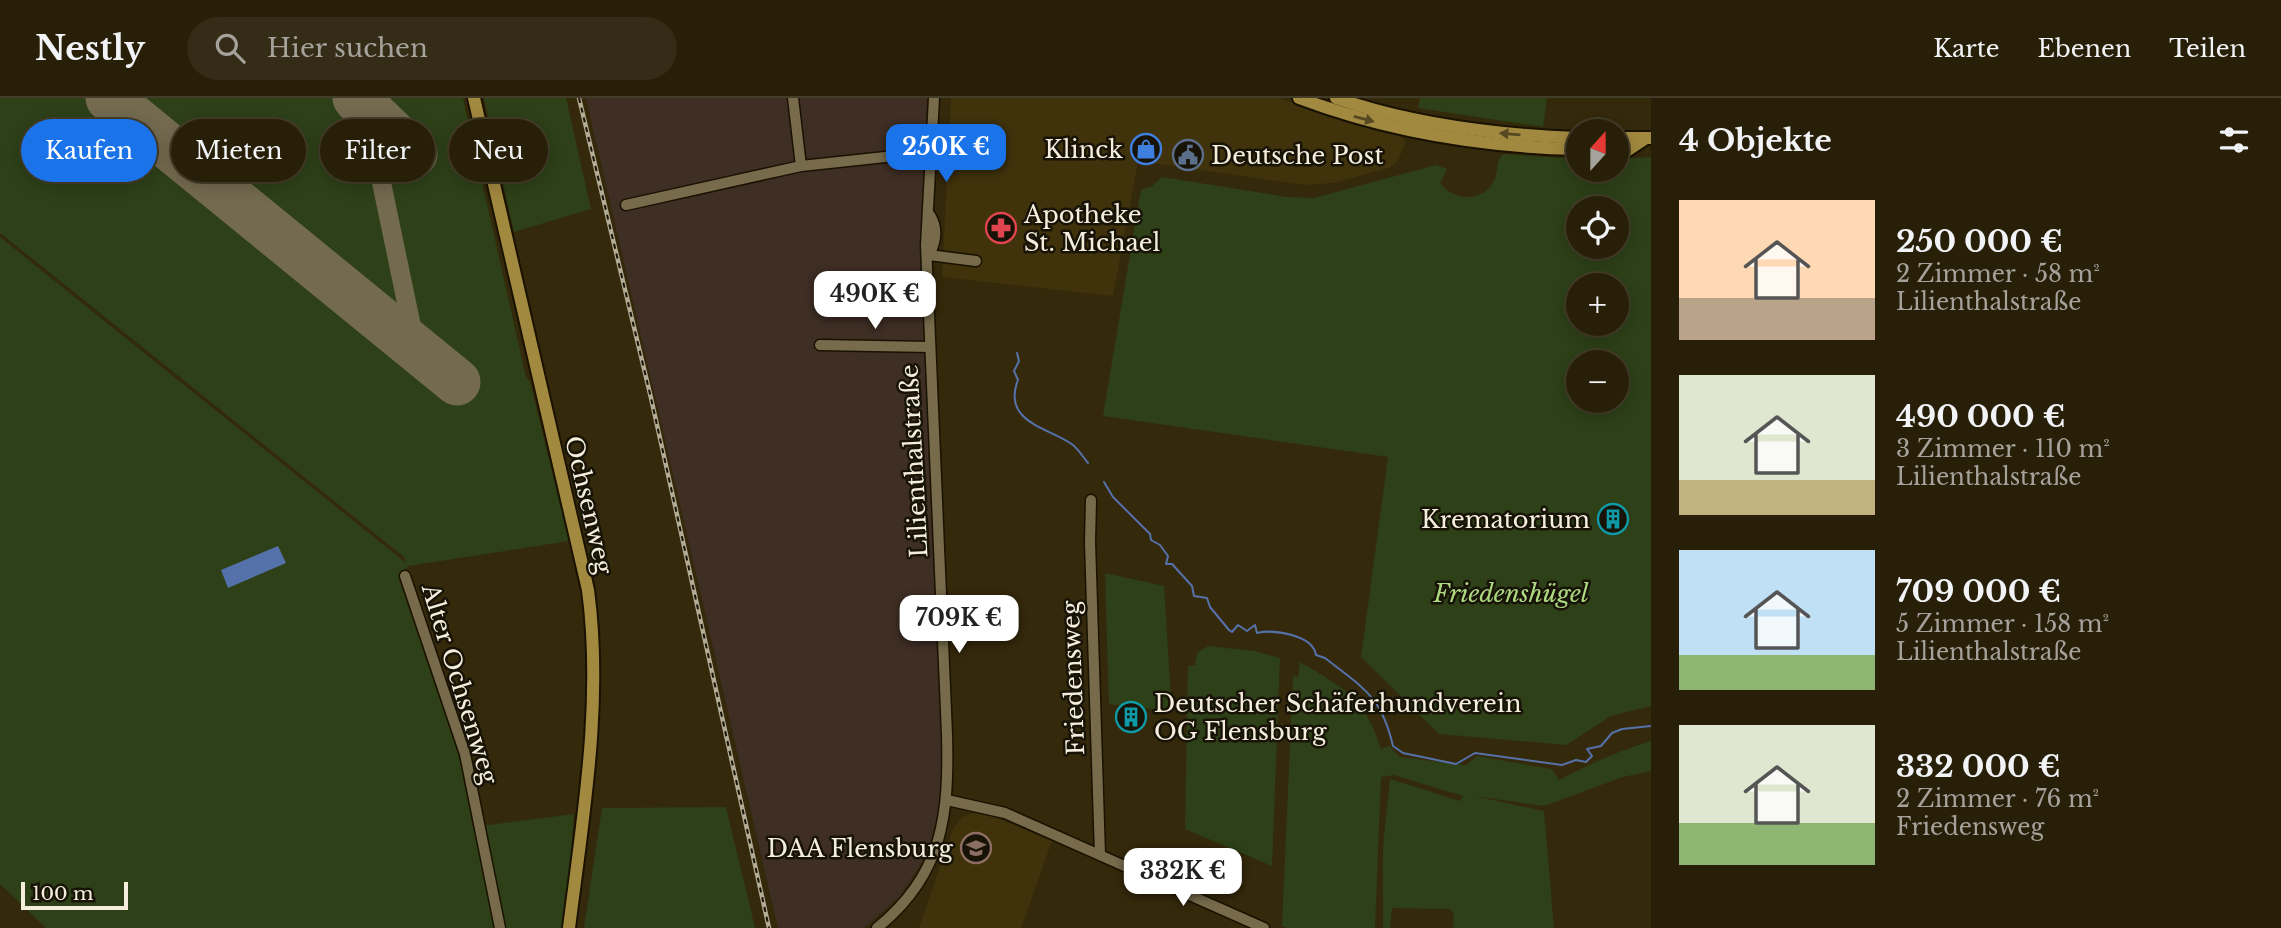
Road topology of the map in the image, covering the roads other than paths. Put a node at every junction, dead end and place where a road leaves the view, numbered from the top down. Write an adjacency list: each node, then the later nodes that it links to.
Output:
1 (474, 98): 23 (main road, Ochsenweg)
2 (793, 98): 12 (street)
3 (934, 98): 11 (street, Lilienthalstraße)
4 (1299, 98): 9 (main road, one-way to 9)
5 (1336, 98): 6 (main road, one-way to 5)
6 (1566, 137)
7 (1629, 138): 8 (main road)
8 (1648, 138): 10 (main road)
9 (1566, 148)
10 (1629, 149)
11 (932, 152): 12 (street); 14 (street, Lilienthalstraße)
12 (801, 166): 13 (street)
13 (626, 205)
14 (929, 255): 15 (street); 17 (street, Lilienthalstraße)
15 (976, 261)
16 (820, 345): 17 (street, Lilienthalstraße)
17 (930, 347): 20 (street, Lilienthalstraße)
18 (1091, 500): 21 (street, Friedensweg)
19 (405, 576): 22 (street, Alter Ochsenweg)
20 (947, 800): 21 (street); 24 (street, Lilienthalstraße)
21 (1100, 855): 25 (street)
22 (500, 928)
23 (569, 928)
24 (877, 928)
25 (1264, 928)

